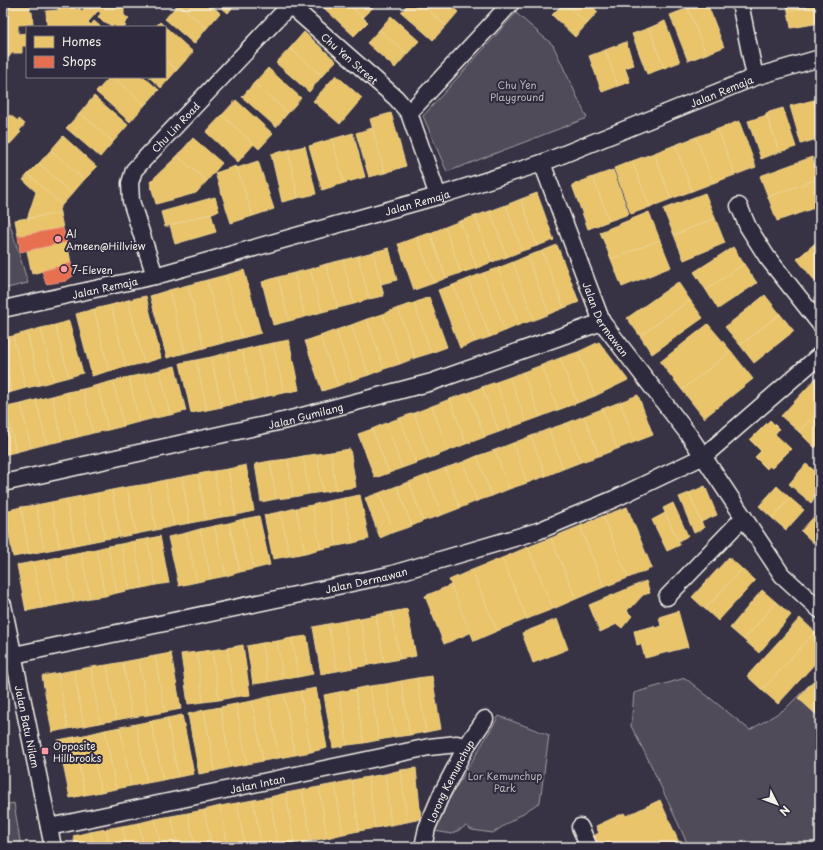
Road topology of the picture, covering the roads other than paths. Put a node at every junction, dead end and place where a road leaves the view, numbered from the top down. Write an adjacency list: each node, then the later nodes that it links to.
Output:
1 (511, 3): 6 (street)
2 (740, 3): 5 (street)
3 (291, 4): 6 (street, Chu Yen Street); 10 (street, Chu Lin Road)
4 (820, 58): 5 (street, Jalan Remaja)
5 (755, 77): 7 (street, Jalan Remaja)
6 (409, 112): 8 (street, Chu Yen Street)
7 (542, 163): 8 (street, Jalan Remaja); 12 (street, Jalan Dermawan)
8 (438, 196): 10 (street, Jalan Remaja)
9 (739, 206): 13 (street)
10 (155, 276): 11 (street, Jalan Remaja)
11 (3, 309)
12 (602, 322): 15 (street, Jalan Dermawan); 16 (street, Jalan Gumilang)
13 (820, 324)
14 (820, 355): 15 (street, Jalan Dermawan)
15 (704, 456): 17 (street, Jalan Dermawan); 21 (street, Jalan Dermawan)
16 (3, 483)
17 (744, 517): 18 (street); 20 (street, Jalan Dermawan)
18 (667, 597)
19 (3, 605): 21 (street, Jalan Batu Nilam)
20 (820, 610)
21 (14, 655): 24 (street, Jalan Batu Nilam)
22 (485, 719): 23 (street, Lorong Kemunchup)
23 (466, 747): 24 (street, Jalan Intan); 27 (street, Lorong Kemunchup)
24 (49, 827): 26 (street, Jalan Batu Nilam)
25 (580, 827): 28 (street)
26 (53, 847)
27 (423, 847)
28 (589, 847)

